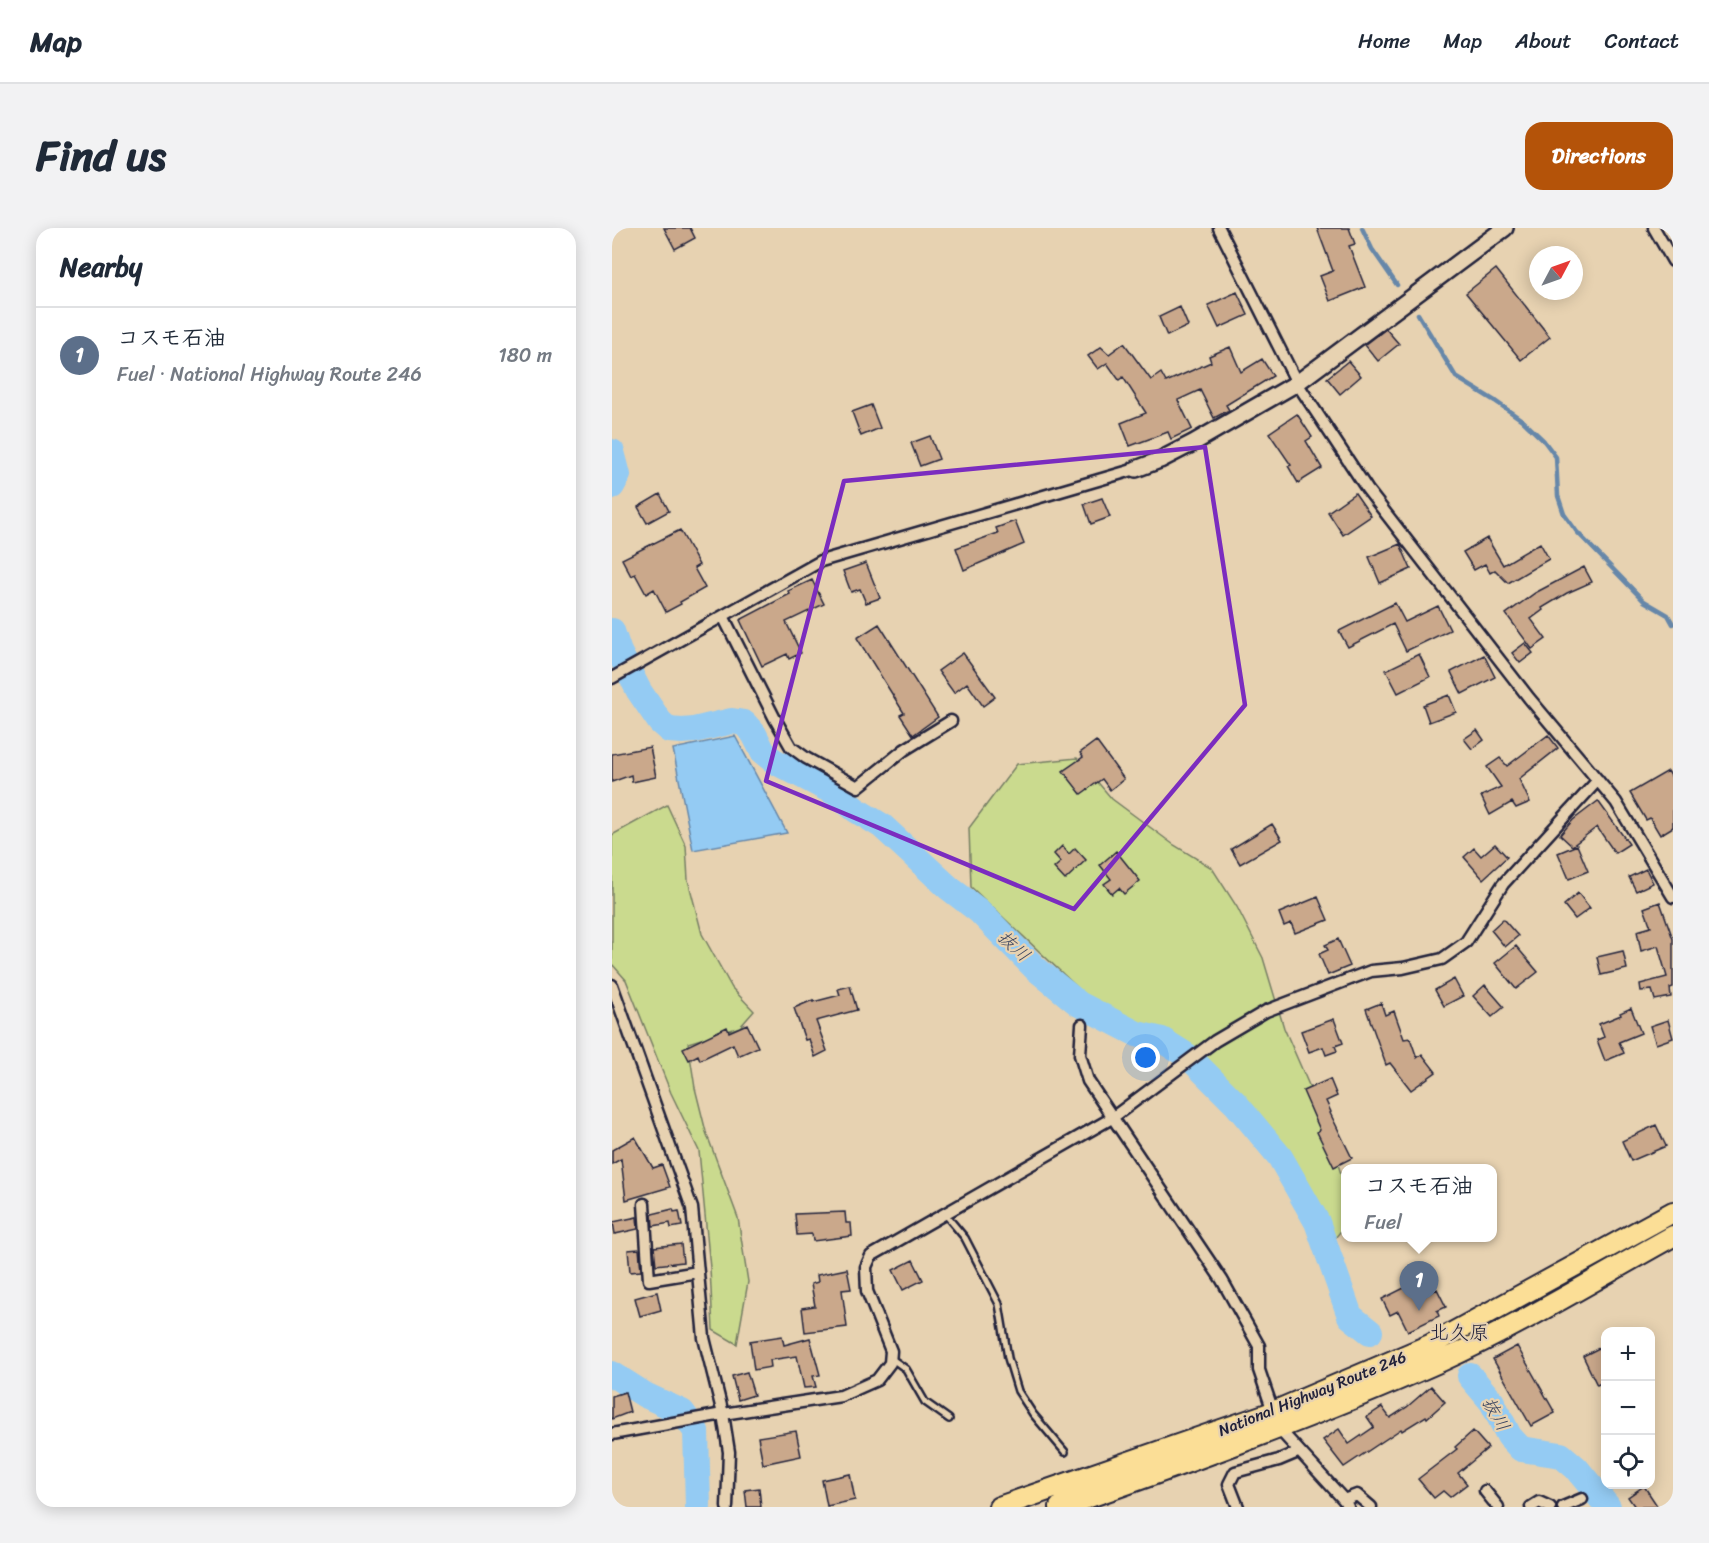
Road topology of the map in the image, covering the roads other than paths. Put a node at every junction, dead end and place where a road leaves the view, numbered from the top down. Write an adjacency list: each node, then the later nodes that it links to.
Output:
1 (1219, 228): 5 (street)
2 (1505, 228): 5 (street)
3 (1654, 228): 4 (street)
4 (1673, 261)
5 (1297, 383): 6 (street); 10 (street)
6 (1136, 469): 7 (street)
7 (723, 616): 8 (street); 9 (street)
8 (615, 676)
9 (951, 721)
10 (1598, 780): 11 (street); 14 (street)
11 (1673, 897)
12 (612, 985): 19 (street)
13 (1082, 1025): 14 (street)
14 (1112, 1118): 17 (street); 23 (street)
15 (644, 1204): 19 (street)
16 (1673, 1212): 23 (highway, National Highway Route 246)
17 (945, 1214): 20 (street); 25 (lane)
18 (1673, 1236): 23 (highway, National Highway Route 246)
19 (698, 1272): 21 (street)
20 (890, 1358): 21 (street); 22 (lane)
21 (723, 1414): 24 (street); 30 (street)
22 (950, 1419)
23 (1276, 1420): 26 (street); 31 (highway, National Highway Route 246); 32 (highway, National Highway Route 246)
24 (612, 1434)
25 (1065, 1452)
26 (1298, 1452): 29 (street); 33 (street)
27 (1485, 1491): 35 (street)
28 (1582, 1499): 38 (street)
29 (1346, 1503): 34 (street)
30 (727, 1507)
31 (999, 1507)
32 (1060, 1507)
33 (1239, 1507)
34 (1371, 1507)
35 (1498, 1507)
36 (1531, 1507): 37 (street)
37 (1550, 1507)
38 (1563, 1507)

